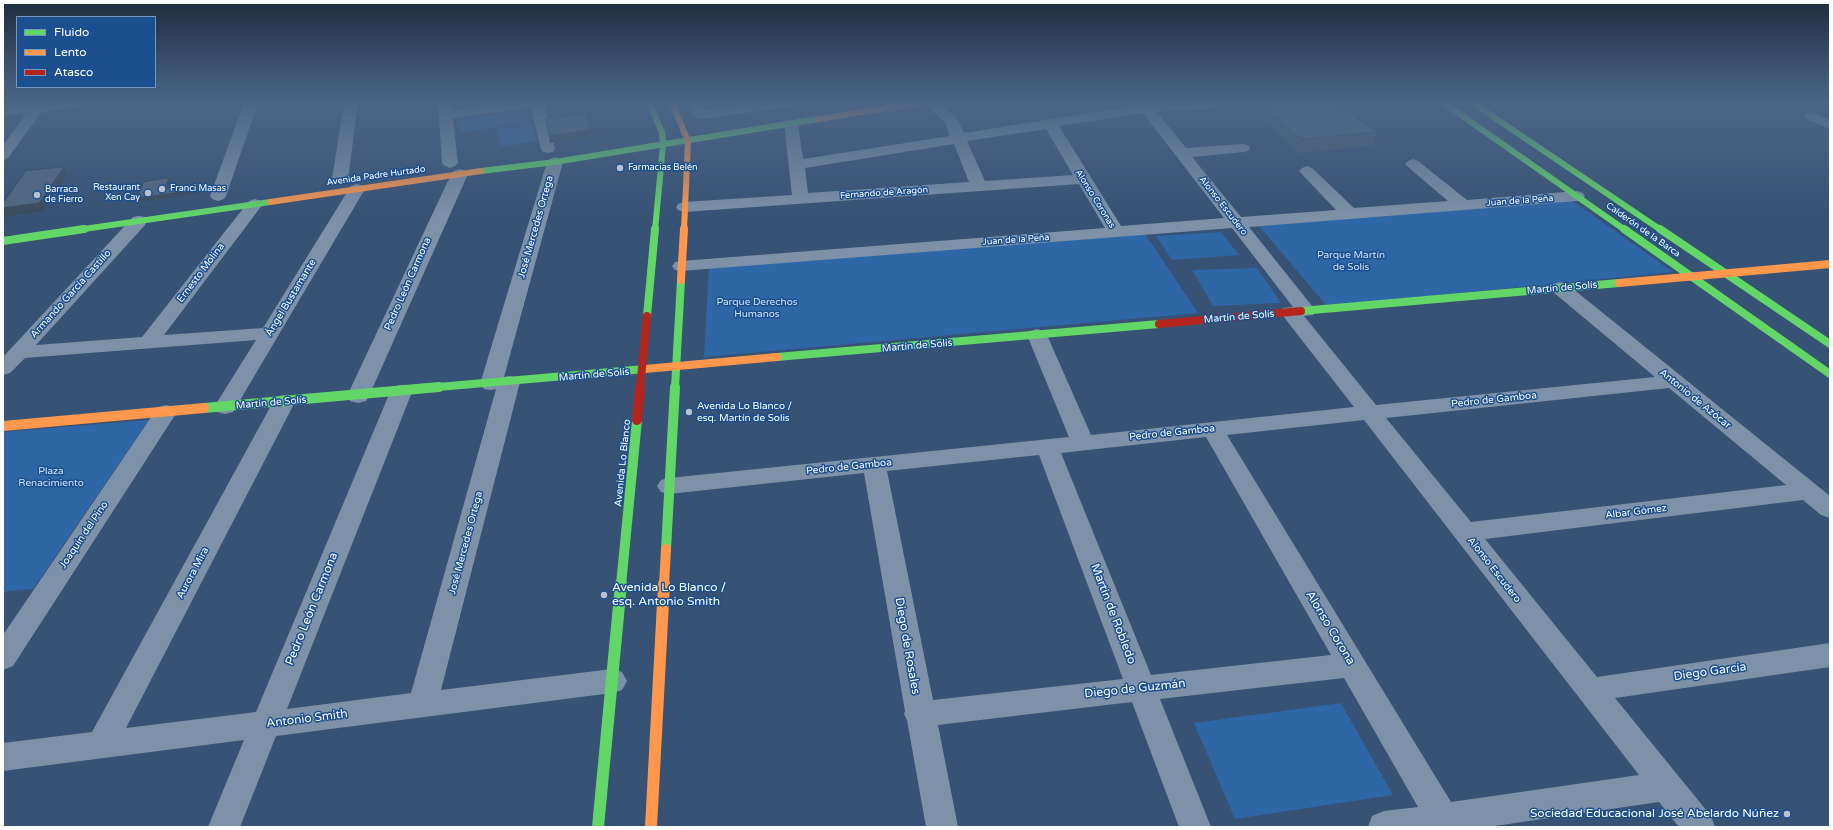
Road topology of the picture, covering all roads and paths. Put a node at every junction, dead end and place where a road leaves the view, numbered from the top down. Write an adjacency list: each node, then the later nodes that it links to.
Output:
1 (688, 141): 33 (main road, Avenida Lo Blanco)
2 (12, 142): 20 (street)
3 (237, 142): 28 (street)
4 (348, 142): 26 (street)
5 (449, 142): 23 (street)
6 (546, 142): 18 (street)
7 (664, 142): 16 (main road, Avenida Lo Blanco)
8 (683, 142): 16 (main road, Avenida Padre Hurtado)
9 (794, 142): 22 (street)
10 (942, 142): 22 (street)
11 (960, 142): 27 (street)
12 (1061, 142): 25 (street, Alonso Coronas)
13 (1172, 142): 19 (street, Alonso Escudero)
14 (1499, 142): 29 (main road, Calderón de la Barca)
15 (1530, 142): 41 (main road, Calderón de la Barca)
16 (663, 145): 18 (main road, Avenida Padre Hurtado); 52 (main road, Avenida Lo Blanco)
17 (1243, 148): 19 (street)
18 (549, 152): 23 (main road, Avenida Padre Hurtado); 55 (street, José Mercedes Ortega)
19 (1181, 153): 36 (street, Alonso Escudero)
20 (3, 154)
21 (1413, 164): 32 (street)
22 (797, 165): 30 (street)
23 (452, 166): 26 (main road, Avenida Padre Hurtado); 57 (street, Pedro León Carmona)
24 (1307, 171): 34 (street)
25 (1083, 179): 27 (street, Fernando de Aragón); 37 (street, Alonso Coronas)
26 (344, 181): 31 (main road, Avenida Padre Hurtado); 45 (street, Ángel Bustamante)
27 (979, 186): 30 (street, Fernando de Aragón)
28 (218, 196)
29 (1577, 196): 32 (street, Juan de la Peña); 42 (main road, Calderón de la Barca)
30 (801, 199): 33 (street, Fernando de Aragón)
31 (255, 204): 35 (main road, Avenida Padre Hurtado); 47 (street, Ernesto Molina)
32 (1463, 205): 34 (street, Juan de la Peña)
33 (684, 207): 40 (main road, Avenida Lo Blanco)
34 (1350, 214): 36 (street, Juan de la Peña)
35 (139, 221): 38 (main road, Avenida Padre Hurtado); 49 (street, Armando García Castillo)
36 (1237, 223): 37 (street, Juan de la Peña); 44 (street, Alonso Escudero)
37 (1116, 232): 40 (street, Juan de la Peña)
38 (6, 243)
39 (1830, 264): 41 (main road, Martín de Solís)
40 (681, 266): 51 (main road, Avenida Lo Blanco)
41 (1725, 273): 42 (main road, Martín de Solís); 48 (main road, Calderón de la Barca)
42 (1691, 276): 43 (main road, Martín de Solís); 53 (main road, Calderón de la Barca)
43 (1560, 288): 44 (main road, Martín de Solís); 54 (street, Antonio de Azócar)
44 (1298, 312): 46 (main road, Martín de Solís); 61 (street, Alonso Escudero)
45 (270, 333): 47 (street); 59 (street, Ángel Bustamante)
46 (1037, 335): 51 (main road, Martín de Solís); 64 (street)
47 (148, 342): 49 (street)
48 (1830, 344)
49 (18, 352): 50 (street, Armando García Castillo)
50 (3, 368)
51 (675, 368): 52 (main road, Martín de Solís); 67 (main road, Avenida Lo Blanco)
52 (643, 371): 55 (main road, Martín de Solís); 74 (main road, Avenida Lo Blanco)
53 (1830, 374)
54 (1674, 381): 61 (street, Pedro de Gamboa); 68 (street, Antonio de Azócar)
55 (500, 383): 56 (main road, Martín de Solís); 77 (street, José Mercedes Ortega)
56 (401, 392): 57 (main road, Martín de Solís); 79 (street, Pedro León Carmona)
57 (358, 396): 58 (main road, Martín de Solís)
58 (284, 402): 59 (main road, Martín de Solís); 80 (street, Aurora Mira)
59 (225, 407): 60 (main road, Martín de Solís)
60 (166, 412): 62 (main road, Martín de Solís); 72 (street, Joaquín del Pino)
61 (1369, 413): 63 (street, Pedro de Gamboa); 70 (street, Alonso Escudero)
62 (3, 426)
63 (1212, 429): 64 (street, Pedro de Gamboa); 73 (street, Alonso Corona)
64 (1083, 443): 65 (street, Pedro de Gamboa)
65 (1047, 446): 66 (street, Pedro de Gamboa); 75 (street, Martín de Robledo)
66 (874, 464): 67 (street, Pedro de Gamboa); 78 (street, Diego de Rosales)
67 (669, 486): 86 (main road, Avenida Lo Blanco)
68 (1808, 491): 69 (street, Antonio de Azócar); 70 (street, Albar Gómez)
69 (1830, 509)
70 (1464, 532): 76 (street, Alonso Escudero)
71 (1830, 655): 76 (street, Diego García)
72 (3, 658)
73 (1352, 664): 75 (street, Diego de Guzmán); 83 (street, Alonso Corona)
74 (612, 681): 77 (street, Antonio Smith); 85 (main road, Avenida Lo Blanco)
75 (1142, 688): 78 (street, Diego de Guzmán); 88 (street, Martín de Robledo)
76 (1589, 690): 82 (street, Alonso Escudero)
77 (423, 704): 79 (street, Antonio Smith)
78 (919, 714): 87 (street, Diego de Rosales)
79 (266, 724): 80 (street, Antonio Smith); 84 (street, Pedro León Carmona)
80 (102, 744): 81 (street, Antonio Smith)
81 (3, 756)
82 (1666, 786): 83 (street); 90 (street, Alonso Escudero)
83 (1445, 823): 89 (street)
84 (224, 827)
85 (598, 827)
86 (651, 827)
87 (942, 827)
88 (1195, 827)
89 (1384, 827)
90 (1698, 827)

